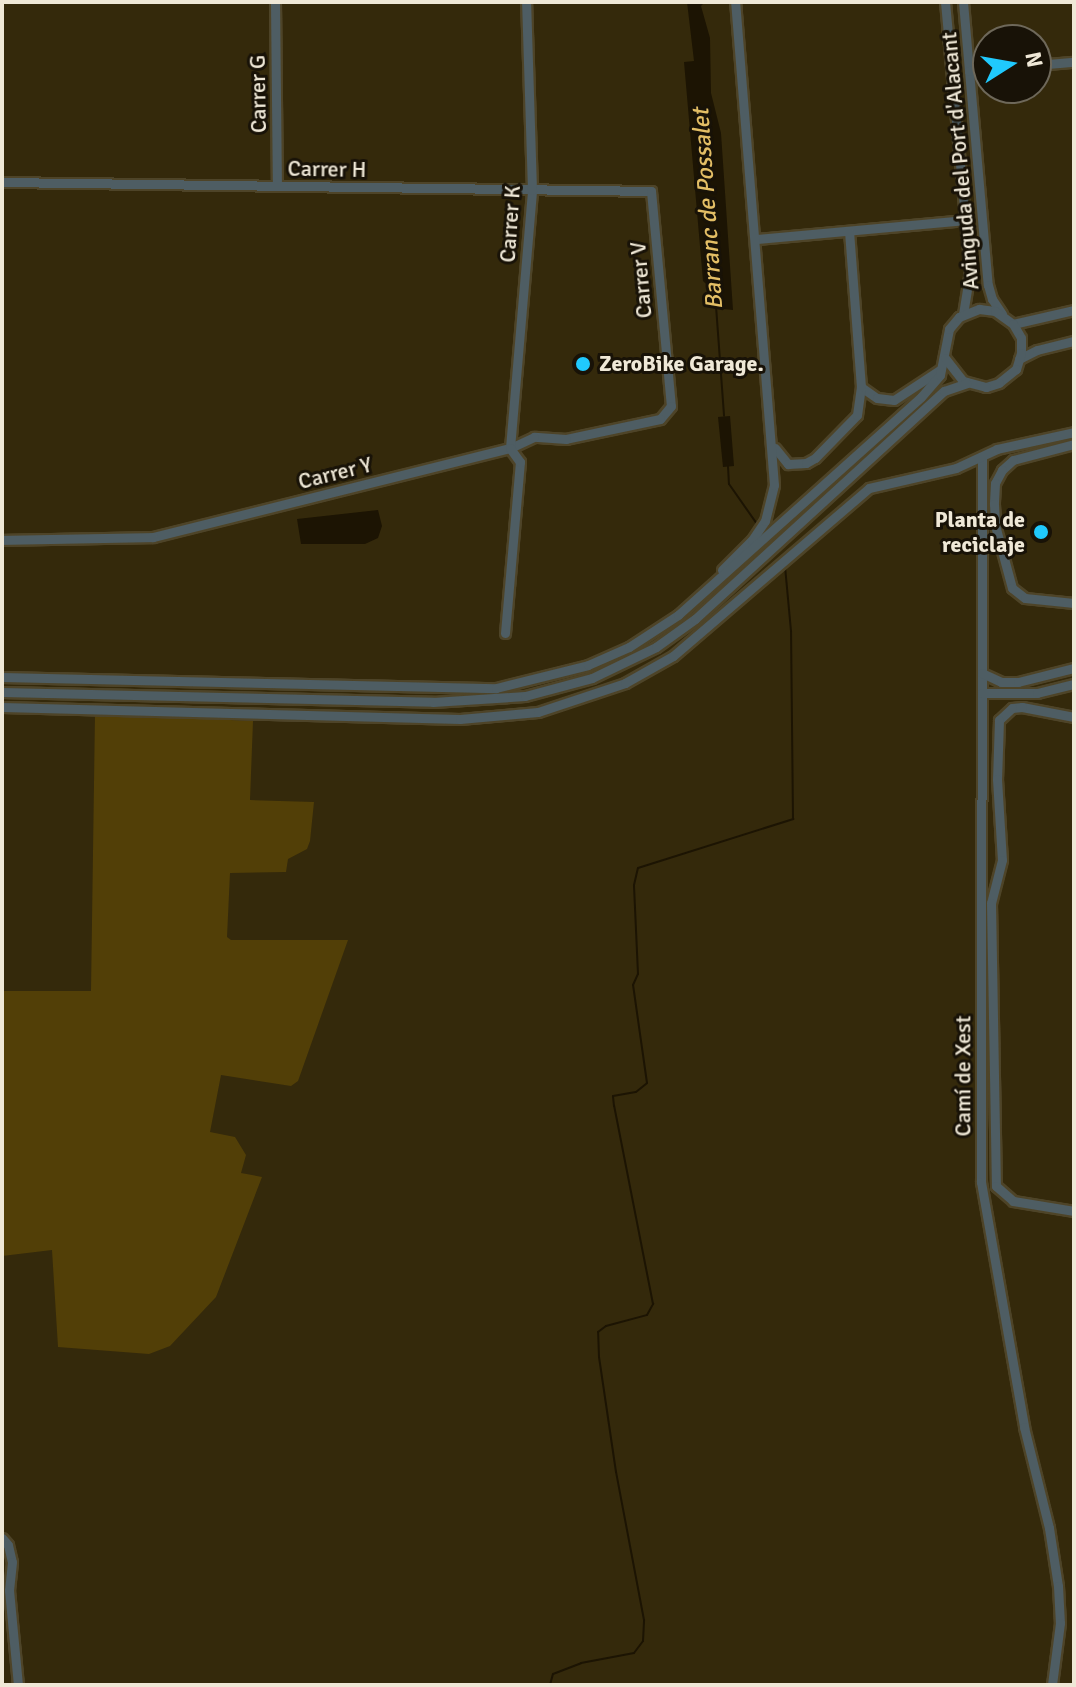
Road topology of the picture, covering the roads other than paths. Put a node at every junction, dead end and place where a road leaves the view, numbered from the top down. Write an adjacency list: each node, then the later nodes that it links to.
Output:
1 (275, 2): 11 (street, Carrer G)
2 (526, 2): 12 (street, Carrer K)
3 (735, 2): 16 (street)
4 (945, 2): 14 (street, Avinguda del Port d'Alacant)
5 (963, 2): 8 (street, Avinguda del Port d'Alacant)
6 (1074, 62): 7 (street)
7 (1052, 64)
8 (969, 71): 9 (street); 19 (street, Avinguda del Port d'Alacant)
9 (972, 71)
10 (2, 182): 11 (street, Carrer H)
11 (277, 186): 12 (street, Carrer H)
12 (532, 190): 13 (street, Carrer H); 30 (street, Carrer K)
13 (651, 191): 26 (street, Carrer V)
14 (964, 220): 15 (street); 18 (street, Avinguda del Port d'Alacant)
15 (849, 231): 16 (street); 25 (street)
16 (756, 239): 29 (street)
17 (1074, 310): 20 (street)
18 (963, 314): 19 (street); 23 (street)
19 (1002, 314): 20 (street)
20 (1013, 324): 22 (street)
21 (1074, 341): 22 (street)
22 (1019, 359): 24 (street)
23 (944, 363): 24 (street); 25 (street); 38 (street)
24 (967, 383): 40 (street)
25 (861, 387): 29 (street)
26 (669, 412): 30 (street, Carrer Y)
27 (1074, 432): 31 (street)
28 (1074, 444): 33 (street)
29 (773, 445): 38 (street)
30 (510, 448): 32 (street, Carrer Y); 34 (street, Carrer K)
31 (982, 458): 36 (street, Camí de Xest); 42 (street)
32 (2, 540)
33 (1074, 603)
34 (505, 633)
35 (1074, 668): 36 (street)
36 (982, 673): 41 (street, Camí de Xest)
37 (2, 677): 38 (street)
38 (538, 679)
39 (1074, 684): 41 (street)
40 (2, 692)
41 (982, 693): 47 (street, Camí de Xest)
42 (2, 707)
43 (1074, 717): 44 (street)
44 (1074, 1211)
45 (5, 1541): 46 (street)
46 (18, 1685)
47 (1052, 1685)

